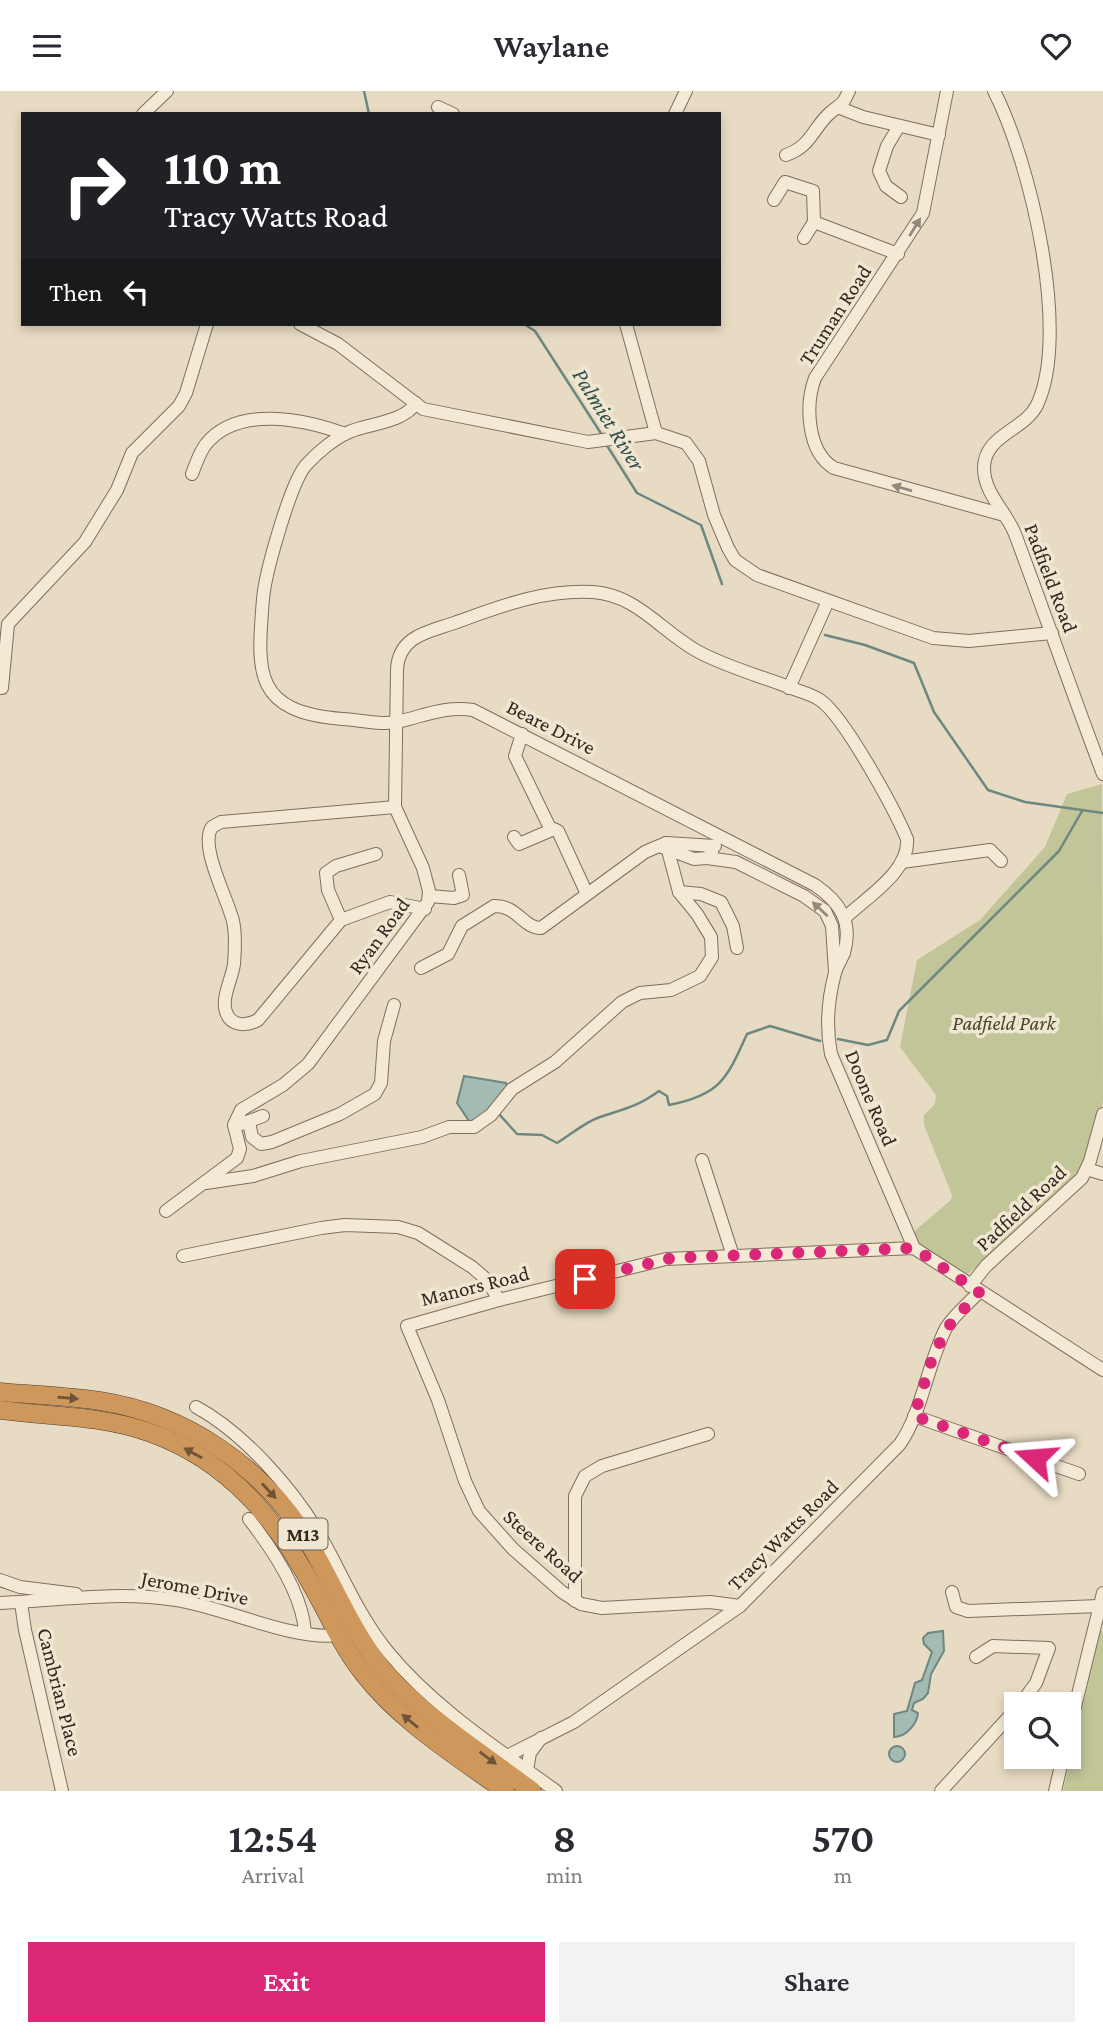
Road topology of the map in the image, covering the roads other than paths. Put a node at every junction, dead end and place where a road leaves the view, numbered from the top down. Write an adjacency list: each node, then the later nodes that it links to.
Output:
1 (167, 91): 8 (street)
2 (686, 91): 10 (street)
3 (849, 91): 7 (street)
4 (947, 91): 12 (street, Truman Road)
5 (995, 91): 26 (street, Padfield Road)
6 (438, 107): 9 (street)
7 (840, 108): 11 (street); 13 (street)
8 (146, 112)
9 (449, 112)
10 (675, 112)
11 (899, 126): 12 (street); 14 (street)
12 (939, 135): 18 (street, Truman Road, one-way to 12)
13 (786, 155)
14 (901, 197)
15 (774, 200): 16 (street)
16 (814, 222): 17 (street); 18 (street)
17 (804, 238)
18 (898, 254): 26 (street, Truman Road, one-way to 18)
19 (206, 326): 29 (street)
20 (310, 326): 22 (street)
21 (627, 326): 23 (street)
22 (416, 404): 23 (street); 24 (street)
23 (656, 433): 27 (street)
24 (345, 434): 25 (street); 31 (street)
25 (192, 474)
26 (1004, 515): 28 (street, Padfield Road)
27 (828, 601): 28 (street); 30 (street)
28 (1052, 633): 33 (street, Padfield Road)
29 (2, 688)
30 (789, 688): 31 (street); 42 (street)
31 (398, 722): 32 (street, Beare Drive); 34 (street, Ryan Road)
32 (522, 734): 35 (street); 37 (street, Beare Drive)
33 (1103, 774)
34 (395, 807): 47 (street, Ryan Road); 50 (street)
35 (551, 830): 36 (street); 45 (street)
36 (514, 837)
37 (717, 841): 38 (street); 40 (street); 48 (street, Beare Drive)
38 (664, 846): 40 (street); 44 (street); 45 (street)
39 (376, 855): 50 (street)
40 (707, 858): 53 (street, one-way to 40)
41 (1001, 861): 42 (street)
42 (902, 862): 48 (street)
43 (459, 875): 46 (street)
44 (679, 892): 51 (street); 62 (street)
45 (587, 894): 49 (street)
46 (460, 897): 47 (street); 49 (street)
47 (427, 902): 50 (street); 58 (street, Ryan Road)
48 (846, 917): 53 (street, Doone Road)
49 (471, 919): 52 (street)
50 (341, 920)
51 (737, 948)
52 (421, 968)
53 (835, 972): 64 (street, Doone Road)
54 (394, 1005): 57 (street)
55 (1103, 1114): 60 (street, Padfield Road)
56 (263, 1116): 57 (street)
57 (249, 1122): 58 (street)
58 (234, 1125): 62 (street)
59 (702, 1160): 66 (street)
60 (1087, 1169): 61 (street); 67 (street, Padfield Road)
61 (1103, 1174)
62 (206, 1183): 63 (street)
63 (166, 1211)
64 (914, 1248): 66 (street, Manors Road); 67 (street)
65 (183, 1256): 68 (street)
66 (733, 1256): 68 (street, Manors Road)
67 (974, 1289): 70 (street); 74 (street, Tracy Watts Road)
68 (499, 1300): 69 (street, Manors Road)
69 (407, 1326): 82 (street, Steere Road)
70 (1103, 1370)
71 (0, 1392): 99 (highway, M13, one-way to 99)
72 (197, 1407): 94 (street)
73 (0, 1410): 88 (highway, M13, one-way to 73)
74 (914, 1416): 76 (street); 85 (street, Tracy Watts Road)
75 (708, 1434): 82 (street)
76 (1079, 1474)
77 (249, 1519): 87 (street)
78 (0, 1580): 81 (street)
79 (951, 1592): 86 (street)
80 (1103, 1593): 86 (street)
81 (86, 1596): 84 (street, Jerome Drive); 87 (street, Jerome Drive)
82 (575, 1601): 85 (street, Steere Road)
83 (0, 1603): 84 (street, Jerome Drive)
84 (21, 1603): 97 (street, Cambrian Place)
85 (740, 1606): 93 (street, Tracy Watts Road)
86 (1099, 1606): 91 (street)
87 (305, 1633): 88 (street, Jerome Drive)
88 (338, 1635): 98 (highway, M13, one-way to 88)
89 (976, 1657): 90 (street)
90 (1029, 1692)
91 (1078, 1692)
92 (1004, 1721): 101 (street)
93 (541, 1738): 94 (street, Tracy Watts Road); 96 (street)
94 (514, 1751): 96 (street)
95 (1060, 1769): 102 (street)
96 (527, 1770): 100 (street)
97 (62, 1791)
98 (505, 1791)
99 (532, 1791)
100 (556, 1791)
101 (941, 1791)
102 (1055, 1791)

